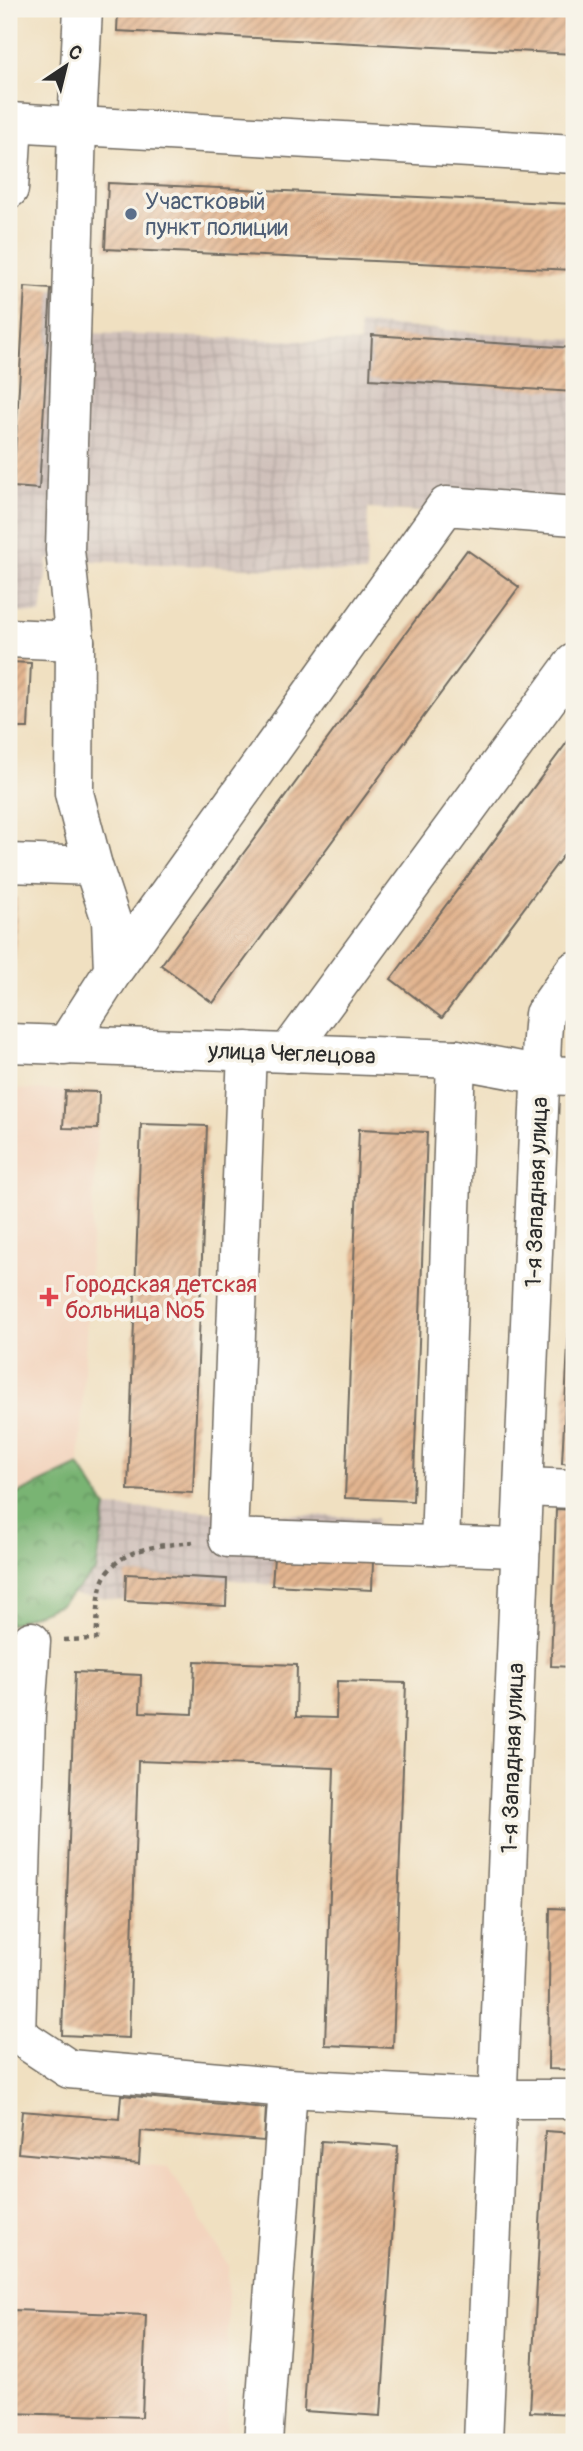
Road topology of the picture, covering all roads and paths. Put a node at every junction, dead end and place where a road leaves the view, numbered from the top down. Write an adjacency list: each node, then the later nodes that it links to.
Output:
1 (83, 9): 3 (street)
2 (11, 122): 3 (street); 5 (street)
3 (77, 126): 4 (street); 8 (street)
4 (574, 154)
5 (9, 189)
6 (574, 516): 12 (street)
7 (9, 638): 8 (street)
8 (75, 641): 11 (street)
9 (574, 663): 17 (street)
10 (9, 863): 11 (street)
11 (93, 866): 12 (street)
12 (114, 971): 15 (street)
13 (574, 971): 19 (street, 1-я Западная улица)
14 (9, 1043): 15 (street, улица Чеглецова)
15 (65, 1045): 16 (street, улица Чеглецова)
16 (247, 1052): 17 (street, улица Чеглецова); 22 (street)
17 (288, 1053): 18 (street, улица Чеглецова)
18 (456, 1059): 19 (street, улица Чеглецова); 23 (street)
19 (558, 1075): 20 (street, 1-я Западная улица)
20 (524, 1487): 21 (street); 24 (street, 1-я Западная улица)
21 (574, 1489)
22 (228, 1538): 23 (street); 25 (path)
23 (440, 1546): 24 (street)
24 (521, 1548): 29 (street, 1-я Западная улица)
25 (31, 1641): 26 (street)
26 (18, 1714): 27 (street)
27 (12, 2034): 28 (street)
28 (288, 2088): 29 (street); 31 (street)
29 (498, 2099): 30 (street); 32 (street, 1-я Западная улица)
30 (574, 2099)
31 (263, 2442)
32 (483, 2442)

